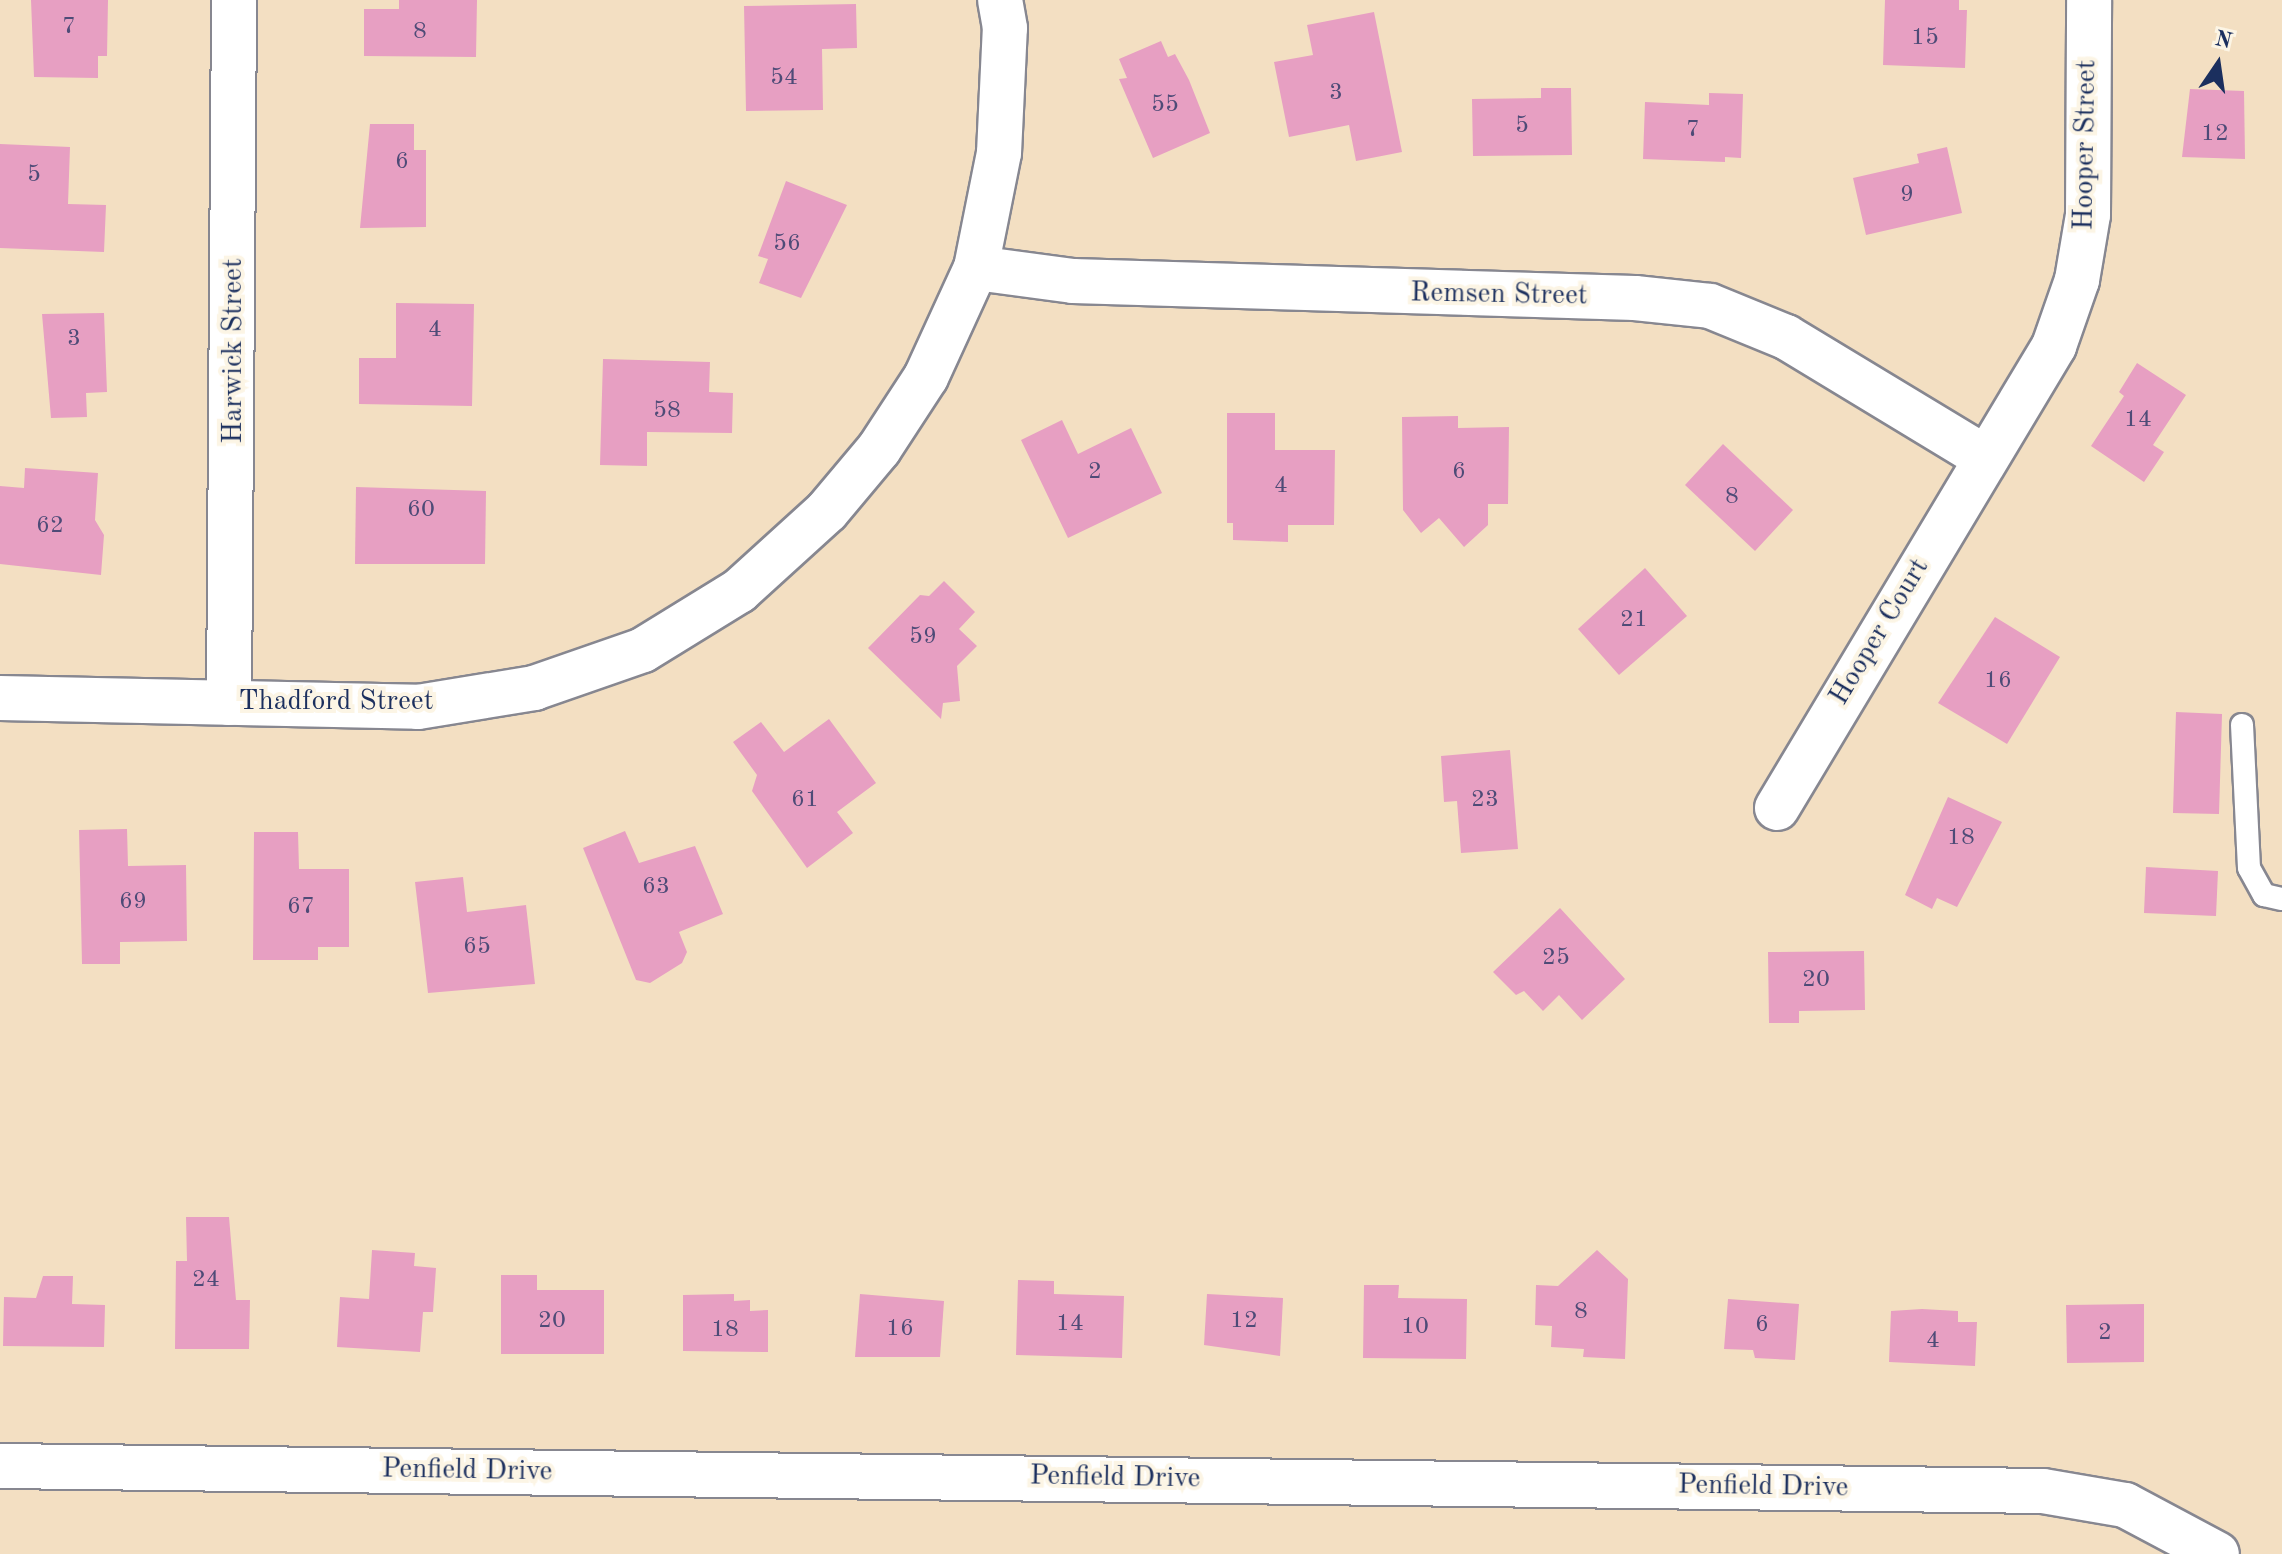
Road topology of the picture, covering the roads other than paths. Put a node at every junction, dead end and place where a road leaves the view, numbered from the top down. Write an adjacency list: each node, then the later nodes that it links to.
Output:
1 (234, 0): 7 (street, Harwick Street)
2 (1000, 0): 4 (street, Thadford Street)
3 (2089, 0): 5 (street, Hooper Street)
4 (976, 268): 5 (street, Remsen Street); 7 (street, Thadford Street)
5 (1984, 457): 9 (street, Hooper Court)
6 (0, 698): 7 (street, Thadford Street)
7 (229, 703)
8 (2242, 725): 10 (lane)
9 (1777, 808)
10 (2282, 899)
11 (0, 1466): 12 (street, Penfield Drive)
12 (2217, 1554)

